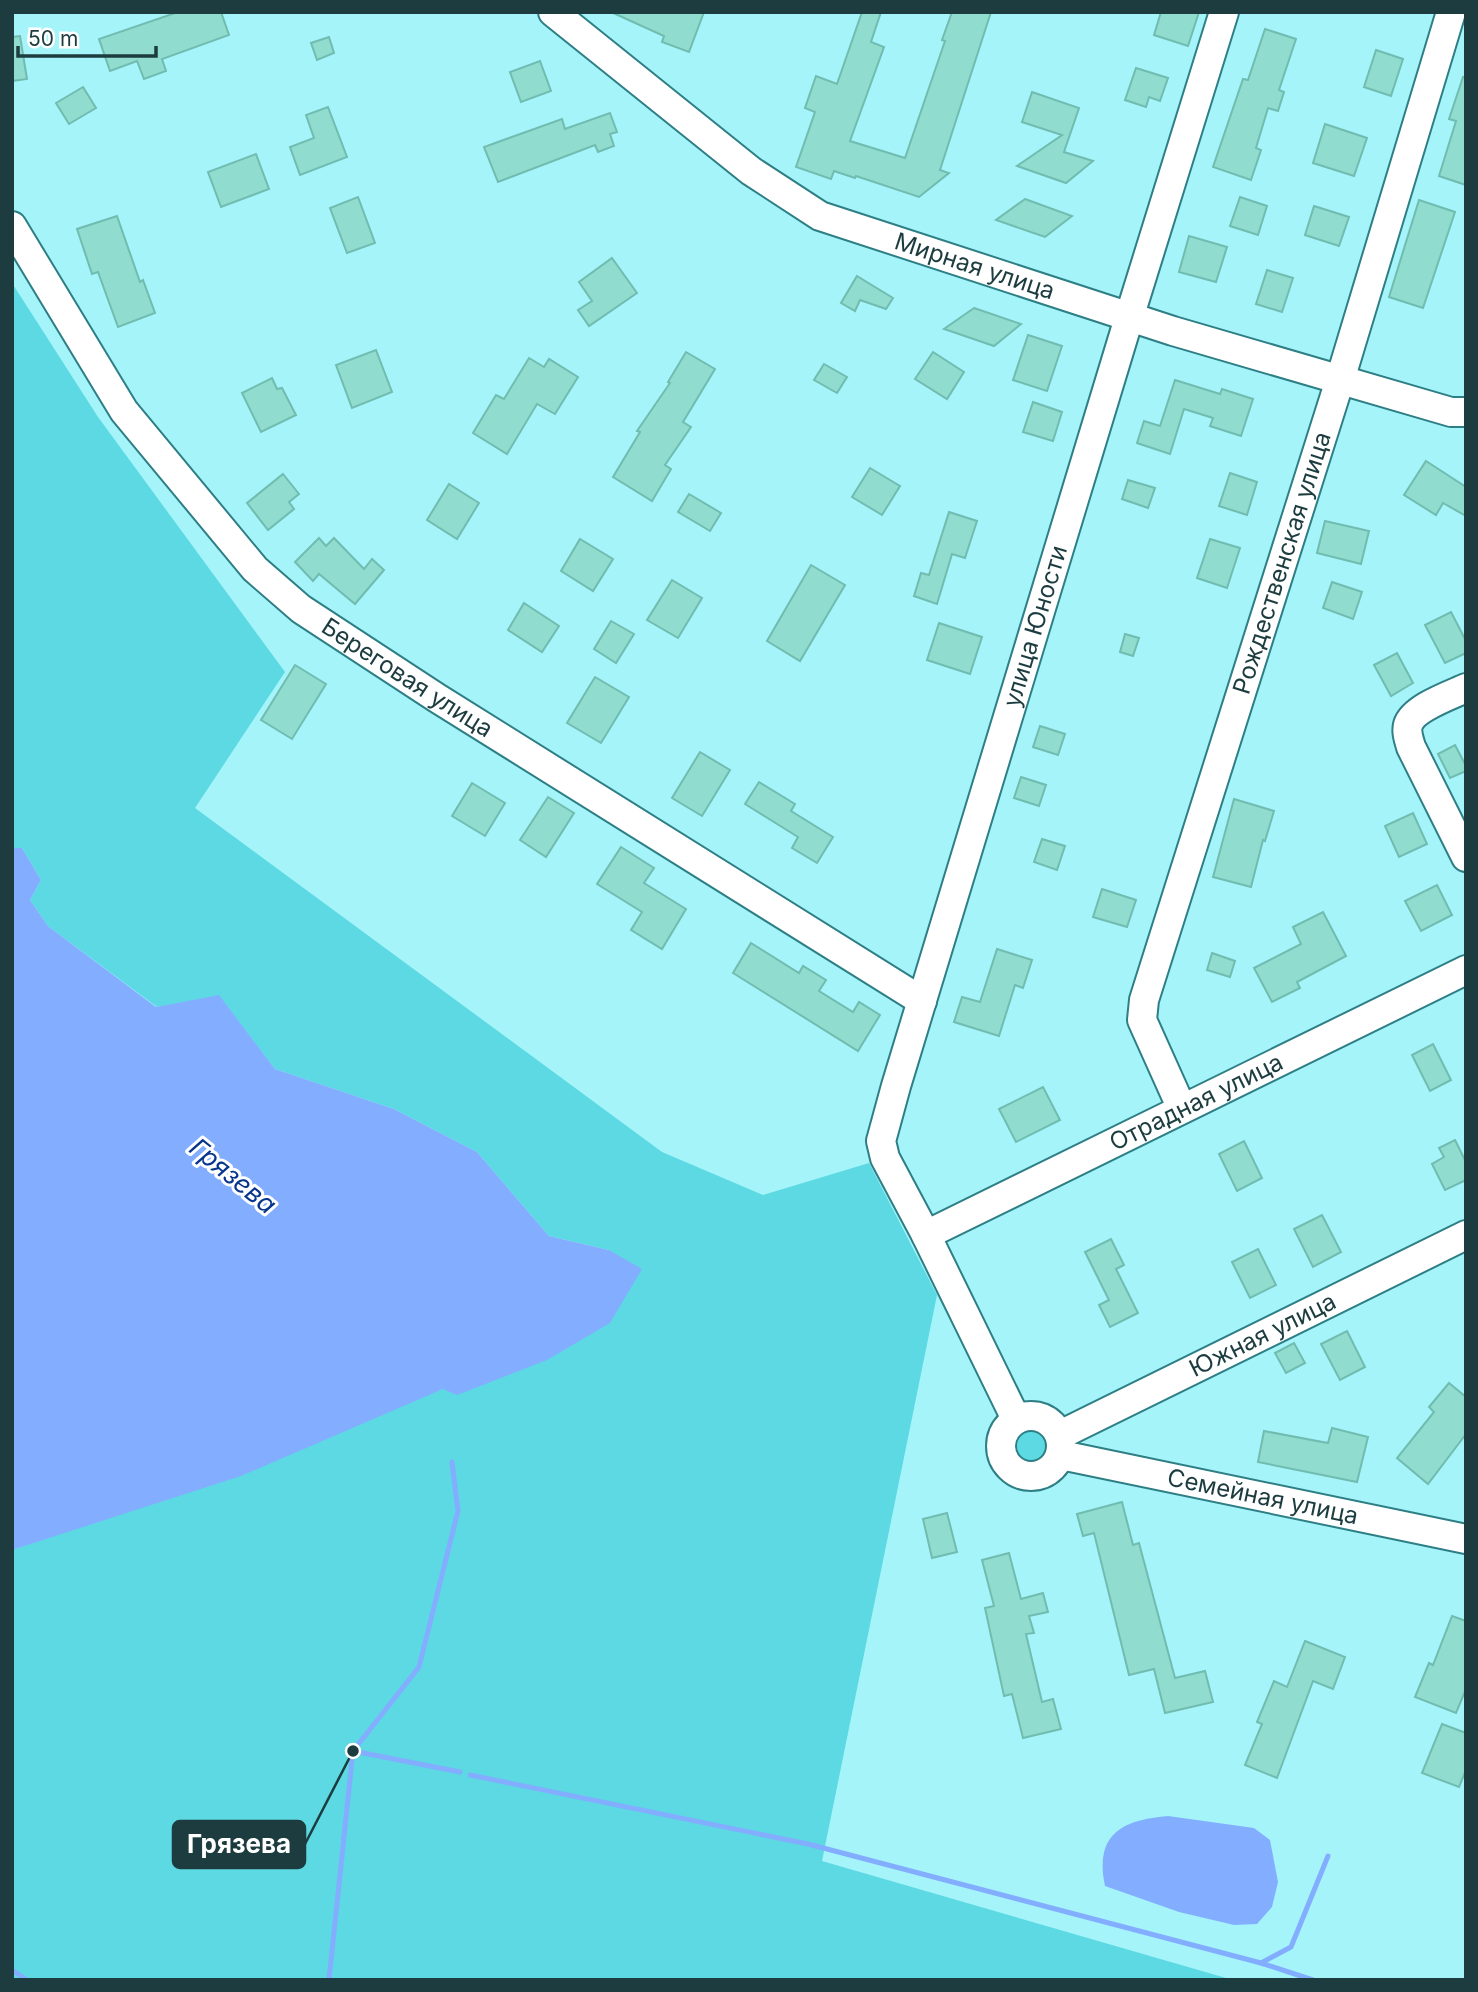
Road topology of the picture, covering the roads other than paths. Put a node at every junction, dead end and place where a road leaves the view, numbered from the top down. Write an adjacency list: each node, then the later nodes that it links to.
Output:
1 (553, 12): 5 (street, Мирная улица)
2 (1224, 12): 5 (street, улица Юности)
3 (1451, 12): 6 (street, Рождественская улица)
4 (12, 226): 11 (street, Береговая улица)
5 (1129, 317): 6 (street, Мирная улица); 11 (street, улица Юности)
6 (1340, 380): 7 (street, Мирная улица); 12 (street, Рождественская улица)
7 (1461, 418)
8 (1466, 688): 9 (street)
9 (1466, 857)
10 (1466, 970): 12 (street, Отрадная улица)
11 (922, 1001): 13 (street, улица Юности)
12 (1182, 1110): 13 (street, Отрадная улица)
13 (926, 1235): 15 (street, улица Юности)
14 (1466, 1235): 16 (street, Южная улица)
15 (1016, 1419): 16 (street); 16 (street)
16 (1060, 1445): 17 (street, Семейная улица)
17 (1466, 1539)

